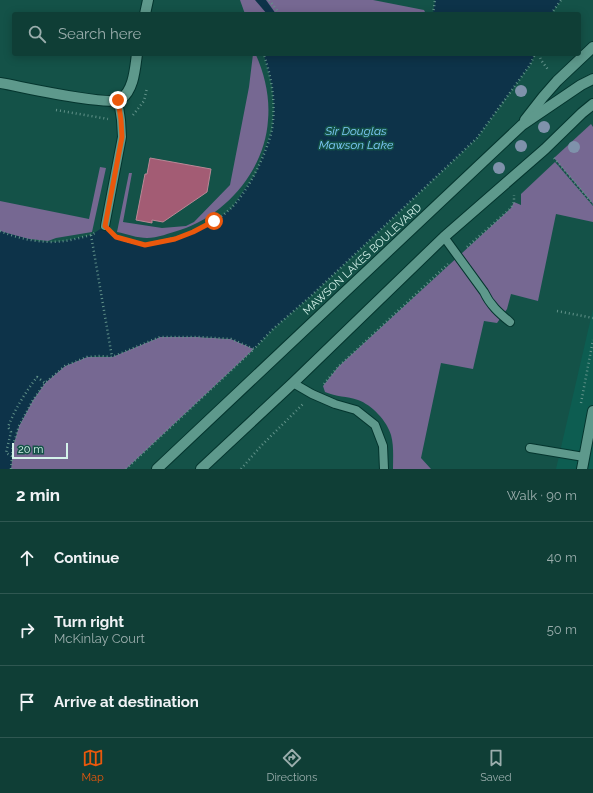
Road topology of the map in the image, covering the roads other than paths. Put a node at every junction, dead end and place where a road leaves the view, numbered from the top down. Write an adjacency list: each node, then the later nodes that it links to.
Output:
1 (148, 0): 2 (street)
2 (145, 12)
3 (593, 47): 9 (street)
4 (137, 56): 7 (street)
5 (593, 79): 9 (street, MAWSON LAKES BOULEVARD)
6 (0, 83): 7 (street)
7 (118, 100): 10 (lane)
8 (593, 104): 11 (street)
9 (522, 125): 17 (street, MAWSON LAKES BOULEVARD)
10 (105, 226)
11 (444, 237): 12 (lane); 13 (street)
12 (510, 322)
13 (293, 383): 18 (street); 19 (lane)
14 (593, 411): 16 (street)
15 (530, 448): 16 (lane)
16 (584, 457): 20 (street)
17 (157, 469)
18 (201, 469)
19 (384, 469)
20 (582, 469)

